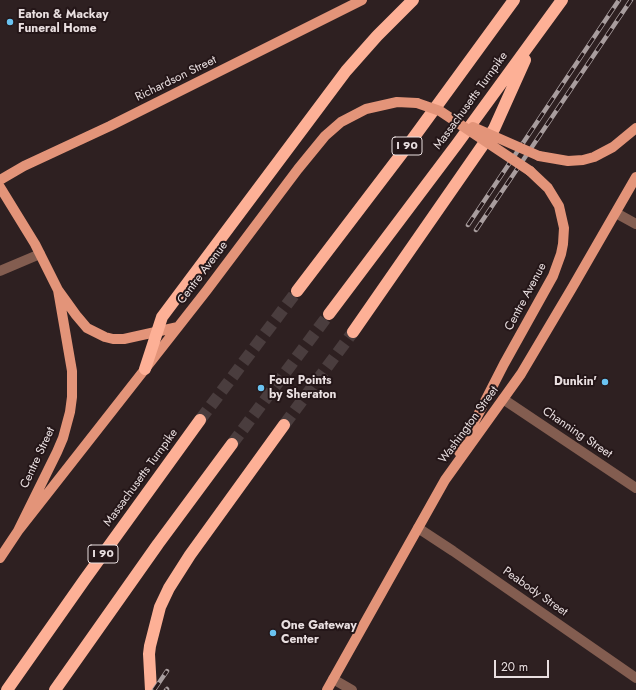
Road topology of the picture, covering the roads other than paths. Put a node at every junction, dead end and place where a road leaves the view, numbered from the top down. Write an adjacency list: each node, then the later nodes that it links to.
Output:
1 (362, 0): 9 (main road, Richardson Street)
2 (413, 0): 19 (highway)
3 (514, 0): 16 (highway, Massachusetts Turnpike / I 90)
4 (562, 0): 5 (highway, Massachusetts Turnpike)
5 (535, 38): 17 (highway, Massachusetts Turnpike); 20 (highway)
6 (448, 116): 7 (main road, Centre Avenue, bridge); 18 (main road, Centre Avenue, bridge); 26 (main road, Centre Avenue, bridge)
7 (636, 128)
8 (636, 177): 11 (main road, Washington Street)
9 (0, 180)
10 (0, 187): 13 (main road, Centre Street)
11 (616, 213): 12 (street); 22 (main road, Washington Street)
12 (636, 224)
13 (40, 254): 14 (street); 15 (main road, Centre Street)
14 (0, 270)
15 (58, 290): 19 (main road, Centre Street); 29 (main road, Centre Street)
16 (297, 291)
17 (329, 314)
18 (178, 327): 19 (main road, Centre Street); 21 (main road, Centre Avenue)
19 (157, 332): 21 (highway)
20 (353, 332)
21 (145, 369): 29 (main road, Centre Avenue)
22 (503, 399): 26 (main road, Washington Street); 27 (street, Channing Street)
23 (200, 420): 33 (highway, Massachusetts Turnpike / I 90)
24 (284, 425): 35 (highway)
25 (232, 444): 34 (highway)
26 (444, 480): 28 (main road, Washington Street)
27 (636, 488)
28 (418, 528): 31 (street, Peabody Street); 32 (main road, Washington Street)
29 (18, 532): 30 (main road, Centre Street)
30 (0, 558)
31 (636, 678)
32 (333, 679): 36 (main road, Washington Street); 37 (street)
33 (7, 690)
34 (55, 690)
35 (151, 690)
36 (326, 690)
37 (352, 690)

